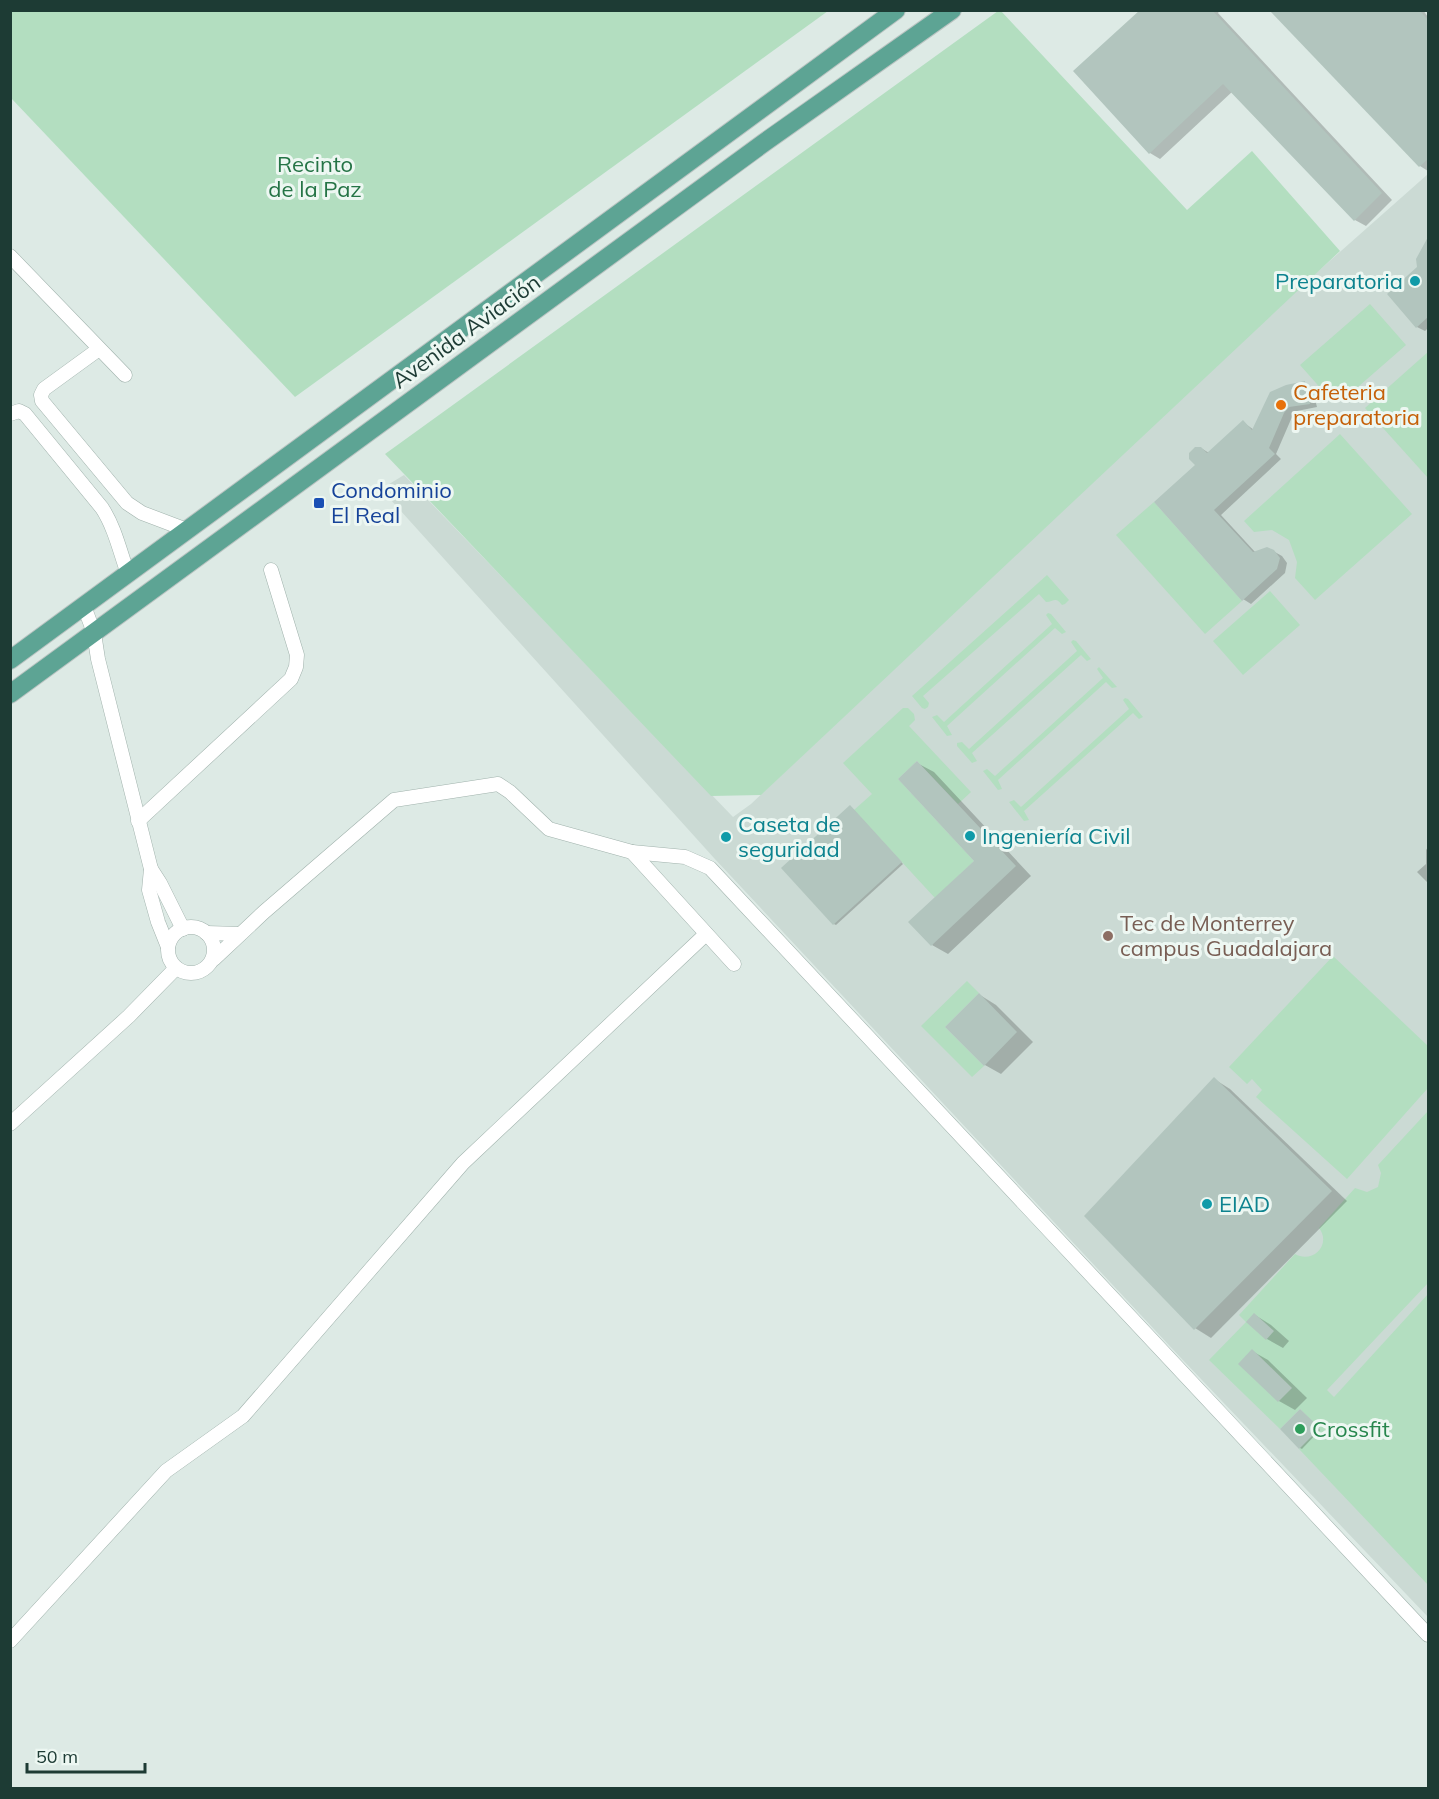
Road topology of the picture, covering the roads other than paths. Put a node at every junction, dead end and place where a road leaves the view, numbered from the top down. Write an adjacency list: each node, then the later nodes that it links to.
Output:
1 (896, 10): 3 (main road, Avenida Aviación)
2 (952, 10): 4 (main road, Avenida Aviación)
3 (749, 118): 4 (main road); 11 (main road, Avenida Aviación)
4 (765, 142): 15 (main road, Avenida Aviación)
5 (10, 256): 6 (street)
6 (99, 349): 7 (street); 9 (street)
7 (125, 375)
8 (15, 413): 10 (street)
9 (105, 478): 10 (street); 11 (street)
10 (88, 491): 13 (street)
11 (187, 531): 13 (main road, Avenida Aviación)
12 (271, 570): 18 (street)
13 (128, 574): 14 (main road, Avenida Aviación)
14 (84, 606): 15 (street); 16 (main road, Avenida Aviación)
15 (94, 633): 17 (main road, Avenida Aviación); 18 (street)
16 (10, 660)
17 (10, 694)
18 (138, 821): 20 (street)
19 (632, 852): 23 (street); 24 (street); 30 (street)
20 (151, 869): 21 (street); 25 (street)
21 (183, 929): 22 (street); 25 (street)
22 (206, 933): 23 (street); 26 (street)
23 (240, 934): 26 (street)
24 (706, 934): 27 (street); 31 (street)
25 (168, 947): 28 (street)
26 (214, 958): 28 (street)
27 (734, 963)
28 (176, 968): 29 (street)
29 (10, 1124)
30 (1428, 1635)
31 (10, 1641)

